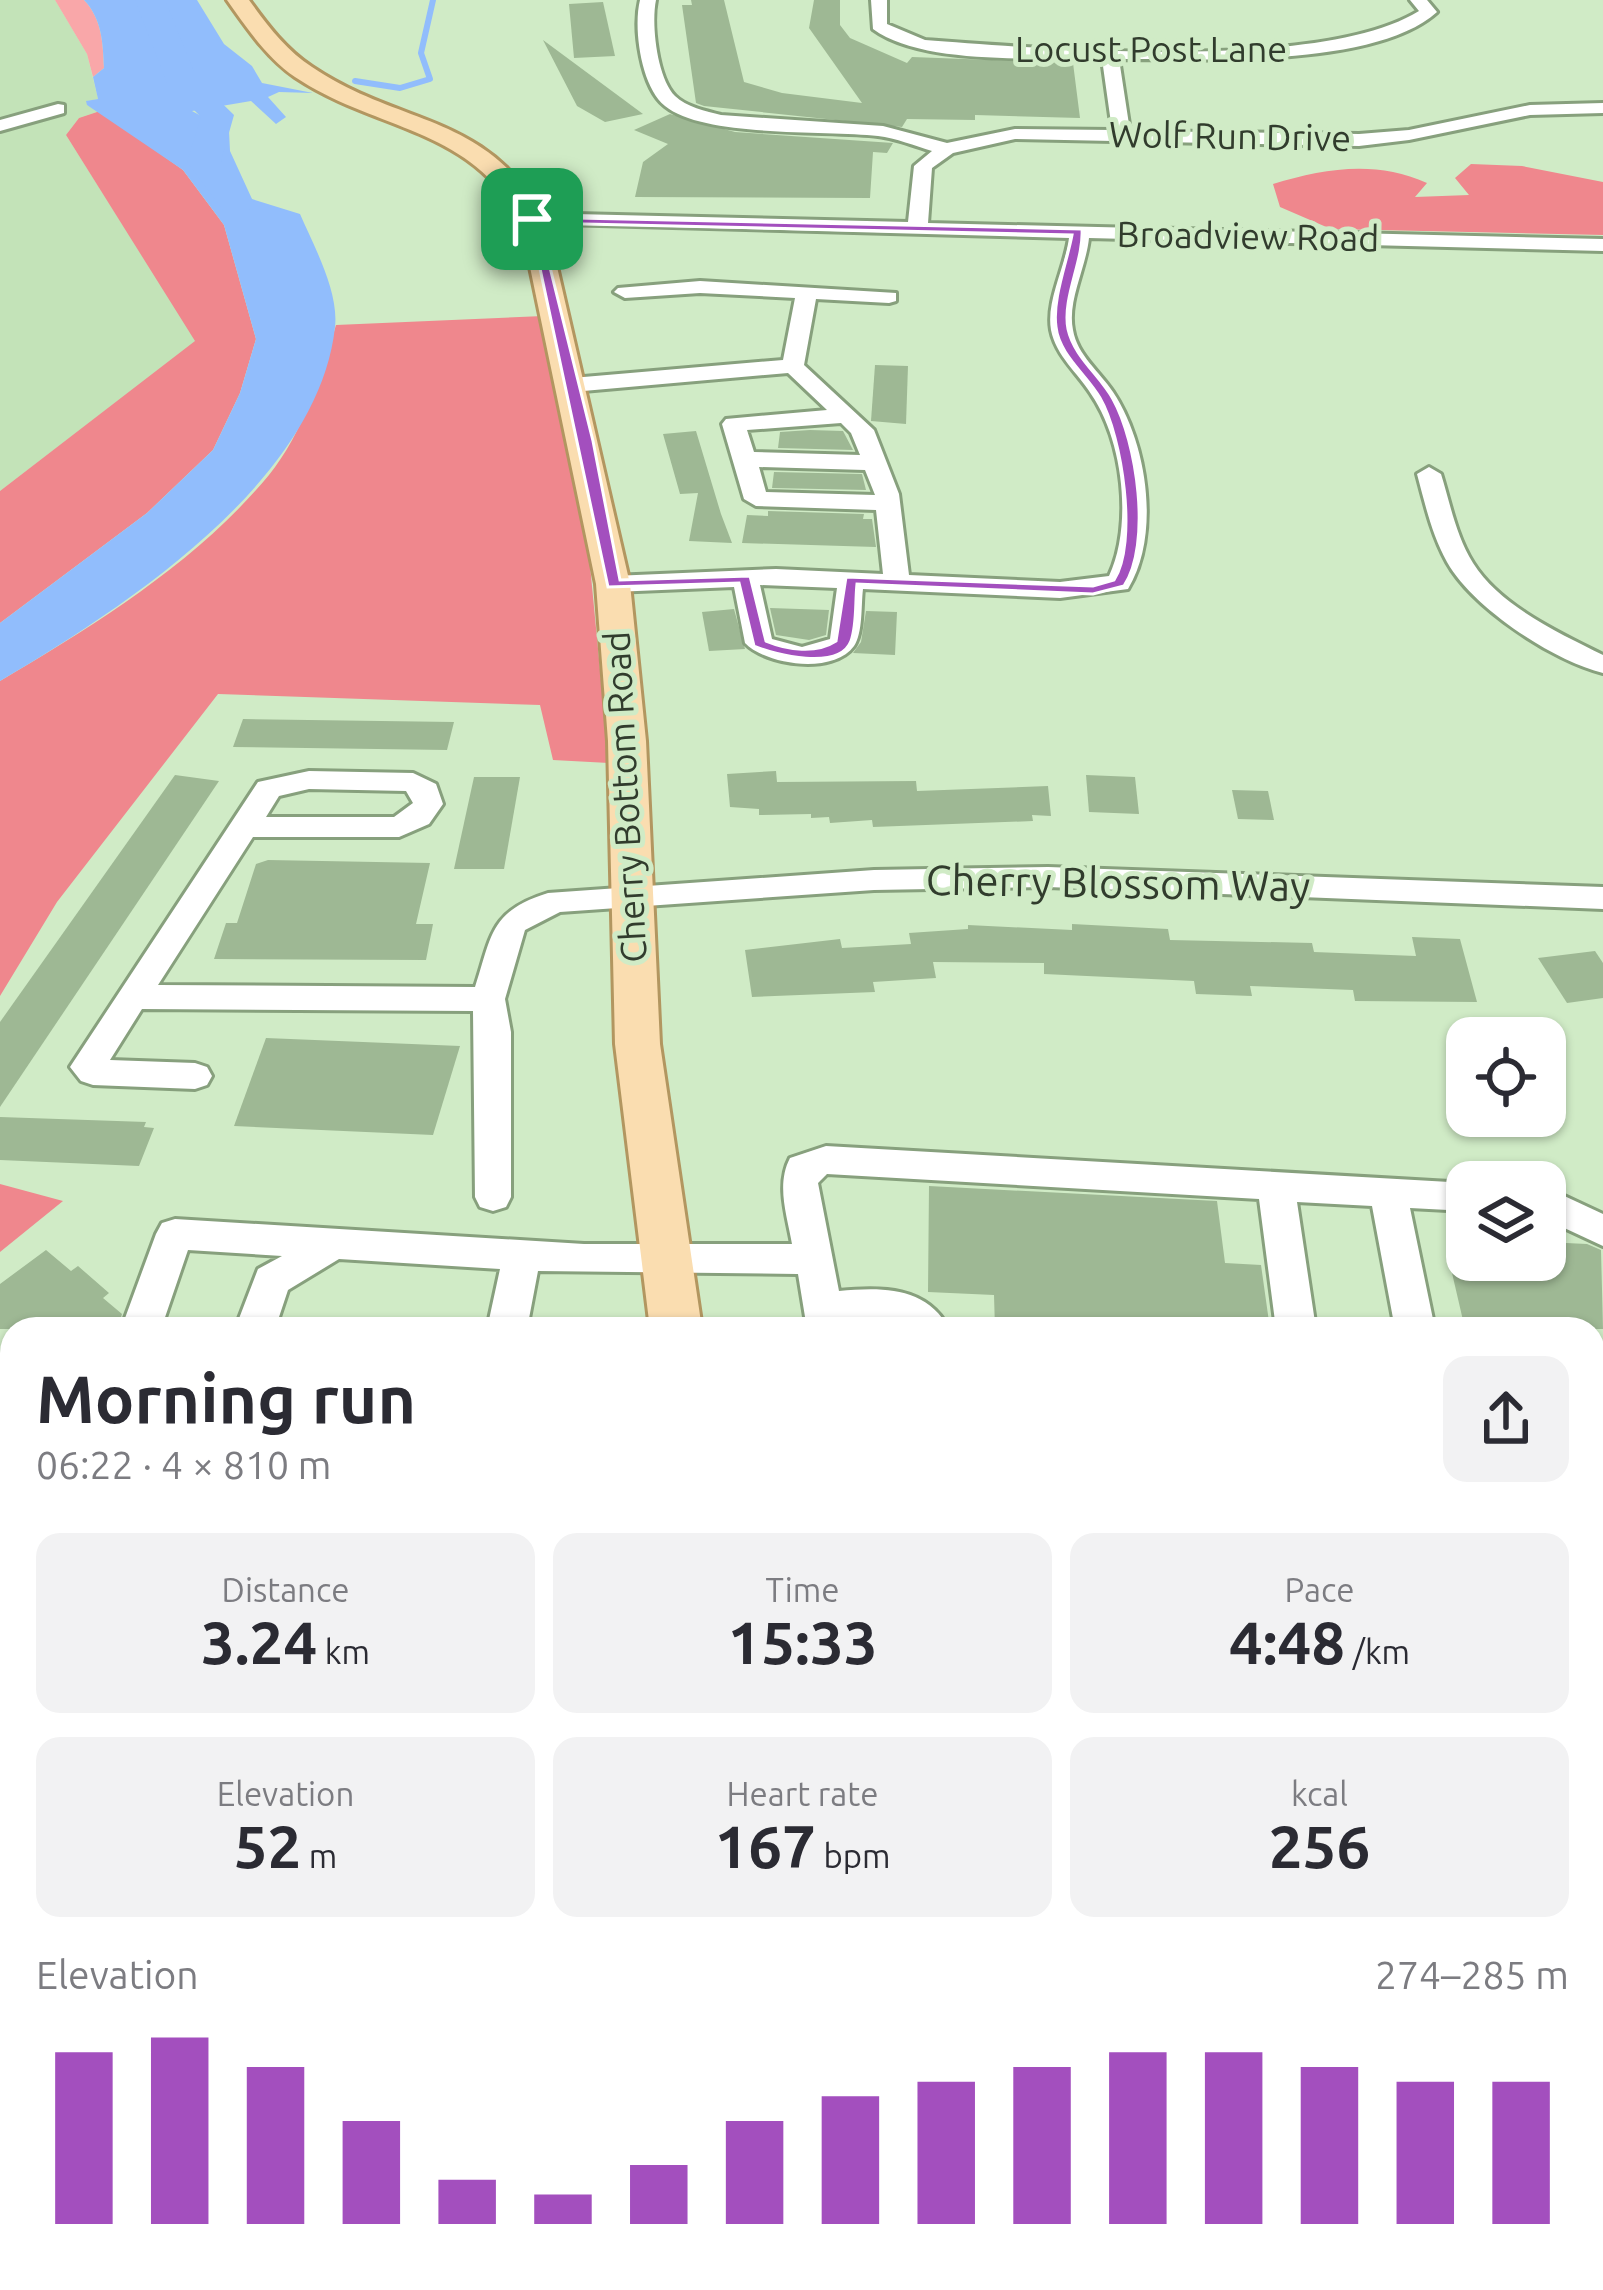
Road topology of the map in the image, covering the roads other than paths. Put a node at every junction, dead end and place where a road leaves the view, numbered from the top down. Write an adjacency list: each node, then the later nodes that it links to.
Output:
1 (238, 0): 11 (main road, Cherry Bottom Road)
2 (647, 0): 10 (street)
3 (879, 0): 5 (street, Locust Post Lane)
4 (1418, 0): 5 (street, Locust Post Lane)
5 (1109, 52): 9 (street)
6 (1603, 108): 9 (street, Wolf Run Drive)
7 (58, 109): 8 (street)
8 (0, 126)
9 (1122, 135): 10 (street, Wolf Run Drive)
10 (946, 149): 12 (street)
11 (532, 219): 12 (street, Broadview Road); 19 (main road, Cherry Bottom Road)
12 (919, 227): 13 (street, Broadview Road)
13 (1078, 232): 14 (street, Broadview Road); 27 (street)
14 (1603, 244)
15 (807, 290): 16 (street); 17 (street); 18 (street)
16 (626, 292)
17 (889, 297)
18 (794, 366): 19 (street); 20 (street)
19 (572, 386): 28 (main road, Cherry Bottom Road)
20 (845, 416): 21 (street); 22 (street)
21 (743, 459): 22 (street); 24 (street)
22 (877, 463): 24 (street)
23 (1429, 474): 29 (street)
24 (888, 503): 27 (street)
25 (746, 579): 26 (street); 26 (street); 28 (street)
26 (851, 580): 27 (street)
27 (897, 582)
28 (614, 584): 31 (main road, Cherry Bottom Road)
29 (1603, 665)
30 (244, 827): 30 (street); 33 (street)
31 (634, 896): 32 (street, Cherry Blossom Way); 34 (street, Cherry Blossom Way); 45 (main road, Cherry Bottom Road)
32 (1603, 898)
33 (133, 997): 34 (street); 35 (street)
34 (488, 999): 38 (street)
35 (196, 1076)
36 (1276, 1186): 37 (street); 44 (street); 53 (street)
37 (1388, 1193): 39 (street); 54 (street)
38 (493, 1196)
39 (1446, 1196)
40 (1566, 1212): 41 (street)
41 (1603, 1231)
42 (337, 1242): 43 (street); 46 (street); 47 (street)
43 (522, 1256): 45 (street); 48 (street)
44 (814, 1259): 45 (street); 50 (street)
45 (664, 1261): 49 (main road, Cherry Bottom Road)
46 (145, 1317)
47 (260, 1317)
48 (509, 1317)
49 (674, 1317)
50 (825, 1317)
51 (831, 1317): 52 (street)
52 (922, 1317)
53 (1294, 1317)
54 (1412, 1317)

